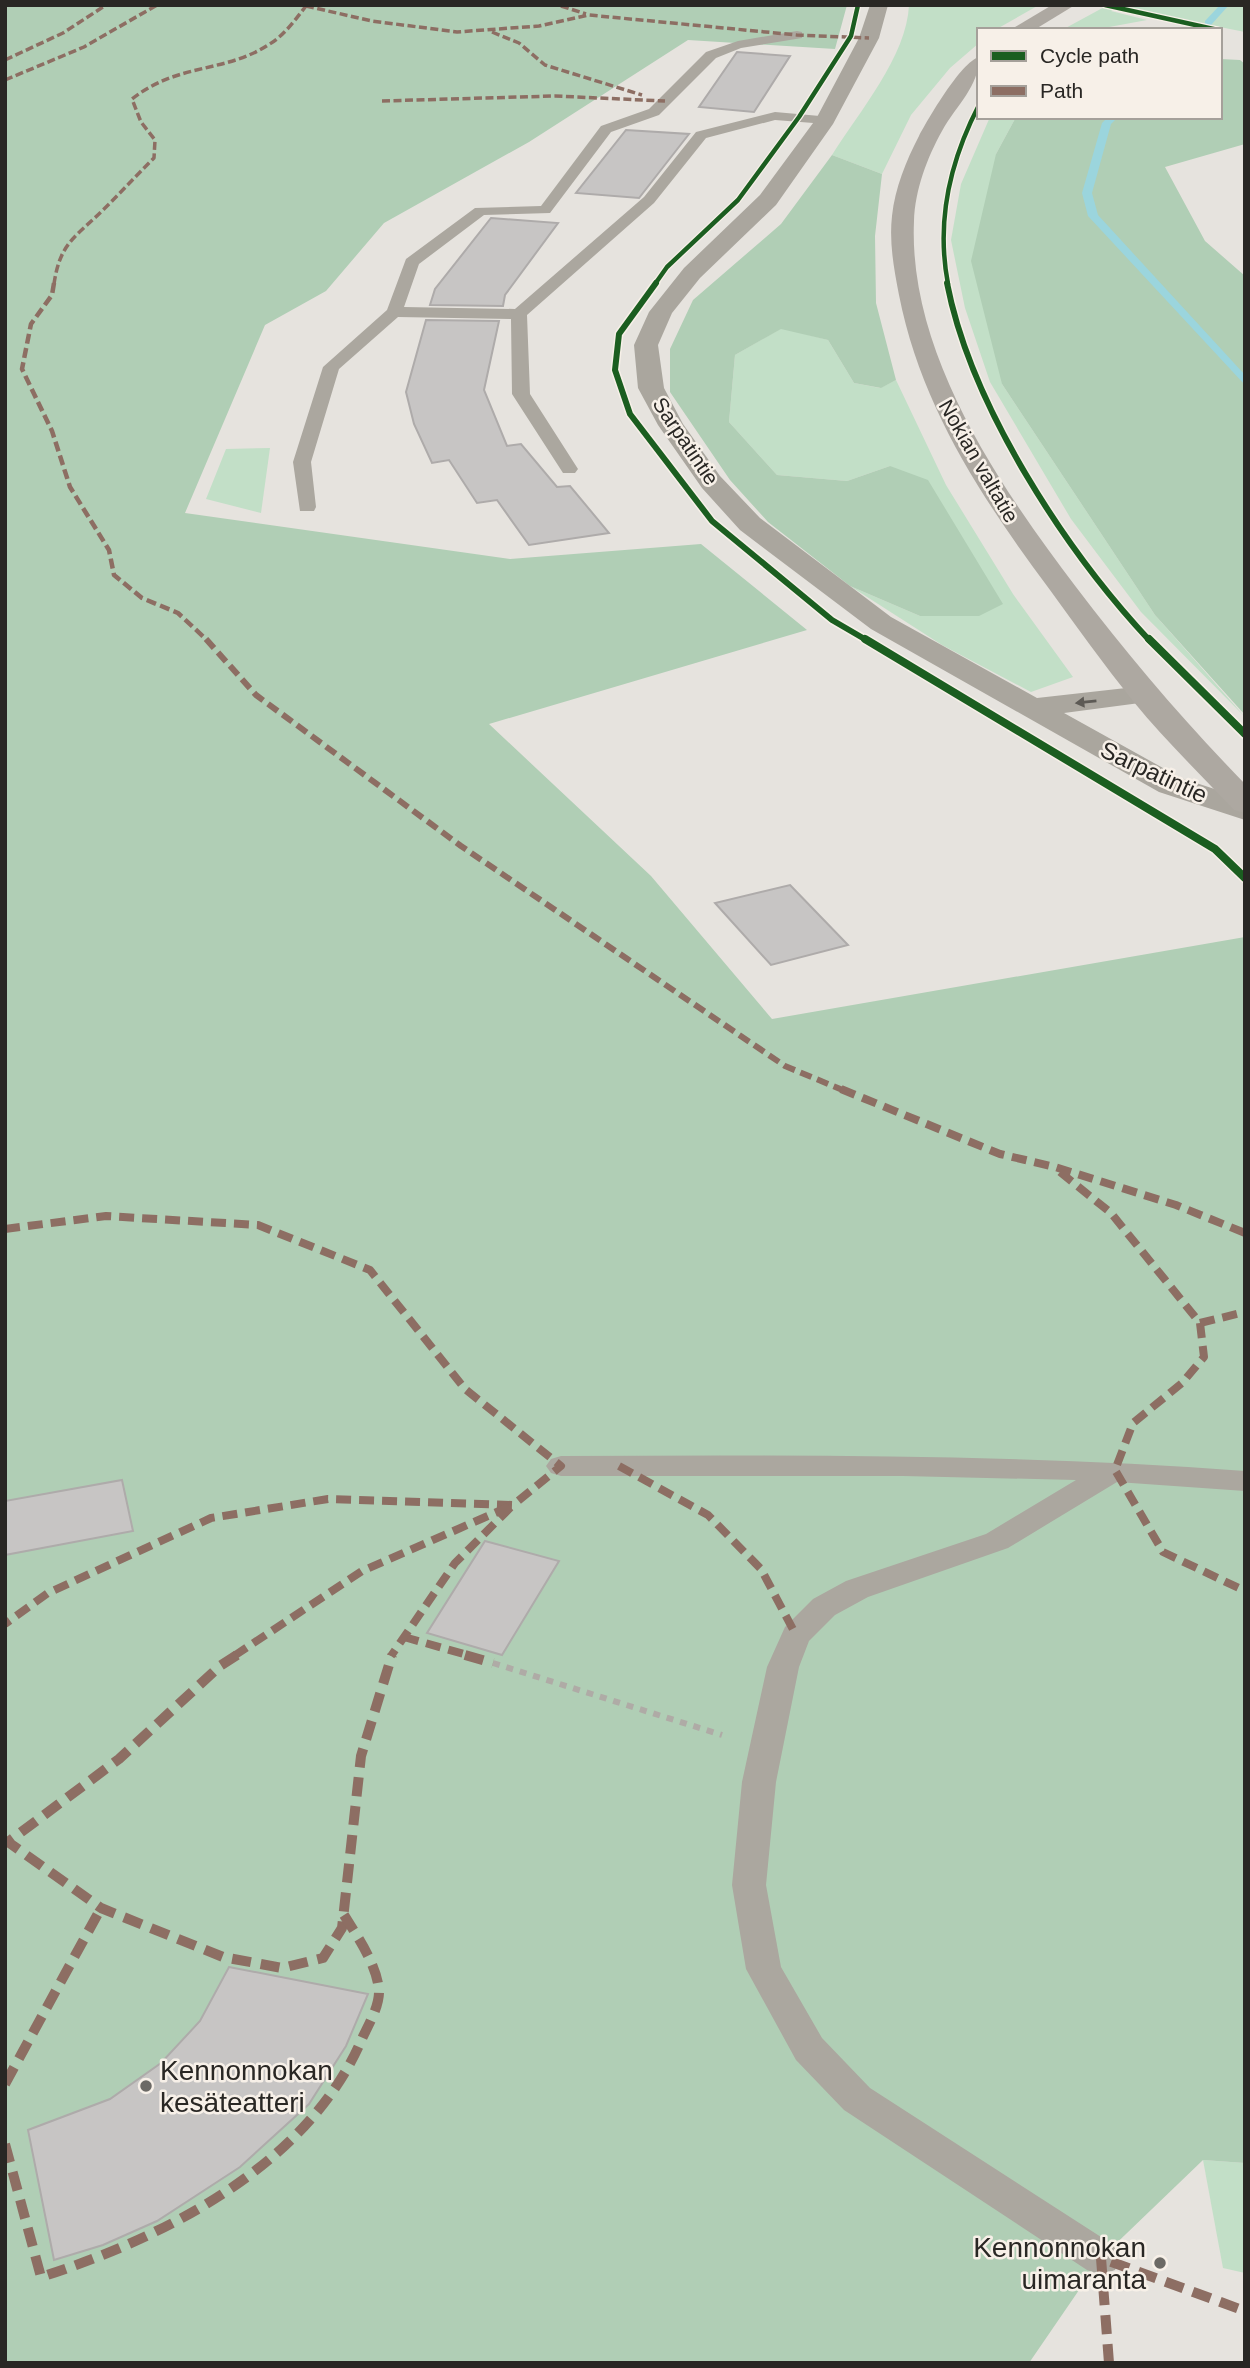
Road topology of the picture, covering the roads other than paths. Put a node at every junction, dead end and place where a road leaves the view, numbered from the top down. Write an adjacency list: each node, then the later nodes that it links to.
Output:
1 (879, 5): 6 (main road, Sarpatintie)
2 (1066, 5): 3 (main road)
3 (1023, 28)
4 (797, 35): 7 (lane)
5 (977, 65): 11 (main road, Nokian valtatie)
6 (827, 120): 8 (lane); 12 (main road, Sarpatintie)
7 (394, 312): 8 (lane); 10 (lane)
8 (519, 314): 9 (lane)
9 (569, 469)
10 (307, 507)
11 (1144, 695): 12 (main road, Sarpatintie, one-way to 12); 13 (main road, Nokian valtatie)
12 (1029, 708): 14 (main road, Sarpatintie)
13 (1245, 803)
14 (1245, 810)
15 (561, 1466): 16 (lane)
16 (1115, 1470): 17 (lane); 18 (lane)
17 (1245, 1481)
18 (1101, 2258)

